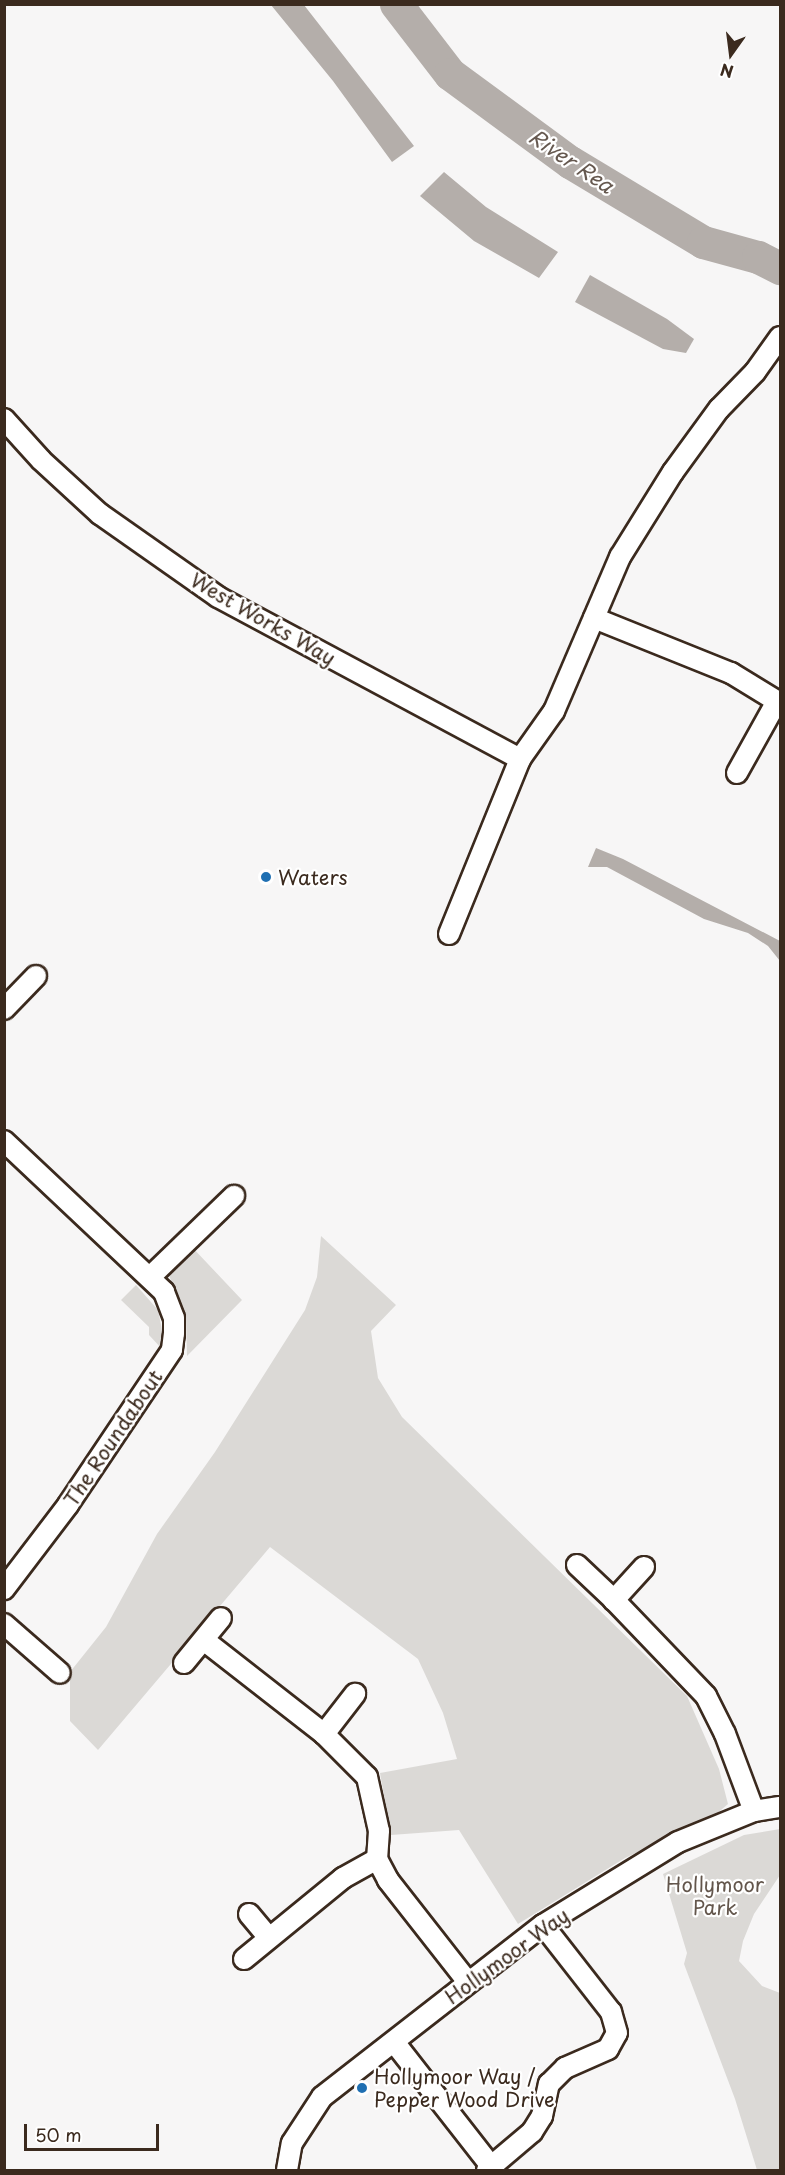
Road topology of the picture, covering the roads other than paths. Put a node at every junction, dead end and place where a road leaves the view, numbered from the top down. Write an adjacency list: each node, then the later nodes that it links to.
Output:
1 (780, 337): 3 (street)
2 (4, 419): 5 (street, West Works Way)
3 (594, 618): 4 (street); 5 (street)
4 (778, 702): 6 (street)
5 (520, 759): 7 (street)
6 (737, 773)
7 (449, 934)
8 (36, 976): 9 (street)
9 (4, 1009)
10 (4, 1141): 12 (street, The Roundabout)
11 (234, 1196): 12 (street)
12 (150, 1277): 15 (street, The Roundabout)
13 (577, 1565): 16 (street)
14 (644, 1567): 16 (street)
15 (4, 1588)
16 (614, 1600): 25 (street)
17 (221, 1618): 19 (street)
18 (4, 1624): 21 (street)
19 (205, 1641): 20 (street); 23 (street)
20 (184, 1663)
21 (60, 1673)
22 (355, 1694): 23 (street)
23 (324, 1734): 26 (street)
24 (780, 1807): 25 (street, Hollymoor Way)
25 (754, 1811): 28 (street, Hollymoor Way)
26 (377, 1859): 29 (street); 31 (street)
27 (249, 1914): 29 (street)
28 (543, 1925): 31 (street, Hollymoor Way); 33 (street)
29 (268, 1937): 30 (street)
30 (244, 1959)
31 (468, 1982): 32 (street, Hollymoor Way)
32 (394, 2042): 33 (street); 34 (street, Hollymoor Way)
33 (490, 2169)
34 (287, 2170)

